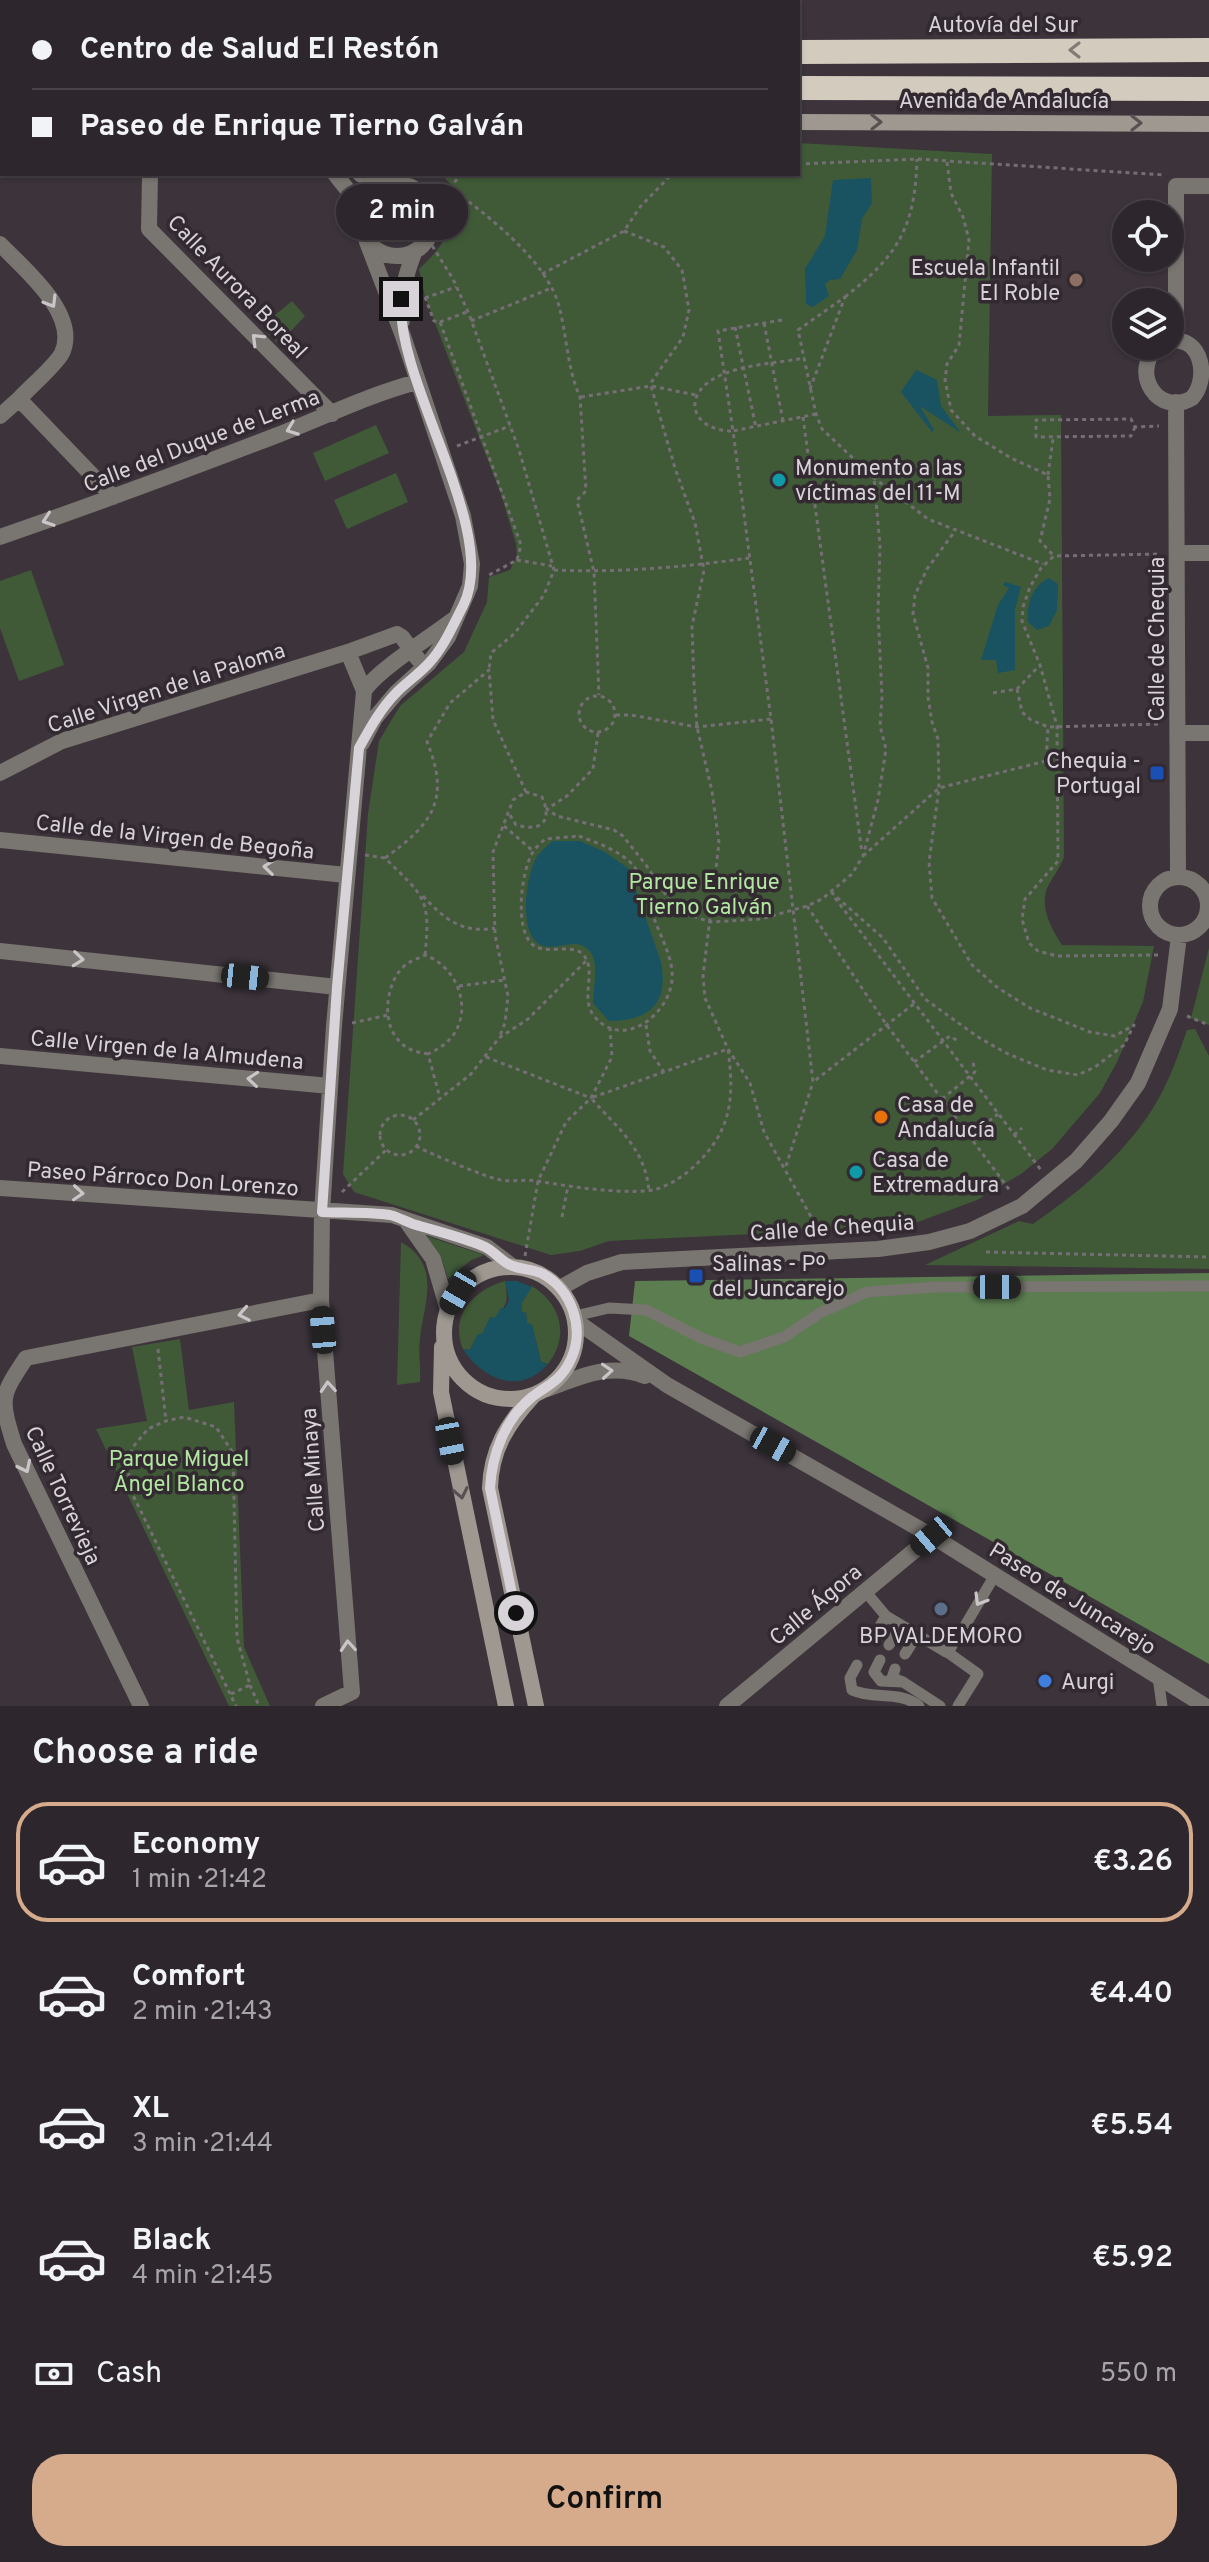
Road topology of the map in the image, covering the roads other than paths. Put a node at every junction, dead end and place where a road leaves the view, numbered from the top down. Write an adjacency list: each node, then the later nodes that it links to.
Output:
1 (1209, 50): 2 (highway, Autovía del Sur, one-way to 2)
2 (800, 52)
3 (800, 88): 4 (highway)
4 (1209, 89)
5 (800, 122): 6 (street, Avenida de Andalucía, one-way to 6)
6 (1209, 124)
7 (150, 176): 25 (street, Calle Aurora Boreal, one-way to 7)
8 (337, 176): 13 (street)
9 (364, 176): 11 (street)
10 (409, 180): 11 (street); 16 (street)
11 (384, 186): 13 (street)
12 (1209, 186): 17 (street)
13 (362, 208): 14 (street)
14 (367, 242): 16 (street); 18 (street)
15 (0, 244): 23 (street, one-way to 23)
16 (414, 253): 18 (street)
17 (1174, 288)
18 (403, 336): 22 (street)
19 (1184, 343): 21 (street)
20 (1147, 360): 24 (street)
21 (1208, 368): 24 (street)
22 (417, 382): 25 (street, Calle del Duque de Lerma); 31 (street)
23 (19, 399): 26 (street); 27 (street)
24 (1176, 402): 29 (street, Calle de Chequia)
25 (332, 414): 27 (street, Calle del Duque de Lerma, one-way to 27)
26 (0, 416)
27 (113, 497): 28 (street, Calle del Duque de Lerma, one-way to 28)
28 (0, 537)
29 (1179, 553): 30 (street); 36 (street, Calle de Chequia)
30 (1209, 553)
31 (454, 619): 32 (street); 34 (street)
32 (412, 651): 33 (street, Calle Virgen de la Paloma); 34 (street); 35 (street)
33 (348, 652): 35 (street); 39 (street, Calle Virgen de la Paloma)
34 (423, 668): 38 (street)
35 (364, 691): 38 (street, Calle Minaya)
36 (1178, 728): 37 (street); 42 (street, Calle de Chequia)
37 (1209, 733)
38 (359, 748): 41 (street, Calle Minaya)
39 (0, 773)
40 (0, 840): 41 (street, Calle de la Virgen de Begoña, one-way to 40)
41 (346, 875): 46 (street, Calle Minaya)
42 (1178, 877): 43 (street); 44 (street)
43 (1209, 903): 44 (street)
44 (1179, 936): 54 (street, Calle de Chequia)
45 (0, 951): 46 (street, one-way to 46)
46 (337, 987): 48 (street, Calle Minaya)
47 (0, 1056): 48 (street, Calle Virgen de la Almudena, one-way to 47)
48 (330, 1086): 50 (street, Calle Minaya)
49 (0, 1188): 50 (street, Paseo Párroco Don Lorenzo, one-way to 50)
50 (322, 1212): 51 (street, Paseo Párroco Don Lorenzo); 55 (street, Calle Minaya)
51 (407, 1222): 52 (street, Paseo Párroco Don Lorenzo); 56 (street)
52 (517, 1267): 54 (street); 56 (street)
53 (1209, 1286): 57 (lane)
54 (560, 1288): 57 (street)
55 (321, 1300): 76 (street, Calle Torrevieja, one-way to 76); 77 (street, Calle Minaya, one-way to 55)
56 (448, 1310): 58 (street)
57 (575, 1318): 59 (street, Paseo de Juncarejo); 60 (street)
58 (443, 1333): 60 (street); 78 (street, one-way to 78)
59 (667, 1385): 60 (street, Paseo de Juncarejo, one-way to 59); 61 (street, Paseo de Juncarejo)
60 (540, 1392): 79 (street)
61 (932, 1536): 62 (street, Paseo de Juncarejo); 63 (street, Calle Ágora)
62 (995, 1575): 65 (lane, one-way to 65); 74 (street, Paseo de Juncarejo)
63 (865, 1591): 64 (lane); 80 (street, Calle Ágora)
64 (886, 1616): 66 (lane); 68 (lane)
65 (966, 1624)
66 (901, 1625): 67 (lane); 69 (lane)
67 (917, 1635): 70 (lane); 83 (lane)
68 (874, 1636)
69 (889, 1645)
70 (905, 1654)
71 (880, 1660): 75 (lane)
72 (857, 1665): 81 (lane)
73 (895, 1669): 75 (lane)
74 (1158, 1677): 84 (lane); 85 (street, Paseo de Juncarejo)
75 (903, 1682): 82 (lane)
76 (141, 1706)
77 (323, 1706)
78 (506, 1706)
79 (536, 1706)
80 (727, 1706)
81 (919, 1706)
82 (940, 1706)
83 (958, 1706)
84 (1162, 1706)
85 (1205, 1706)

